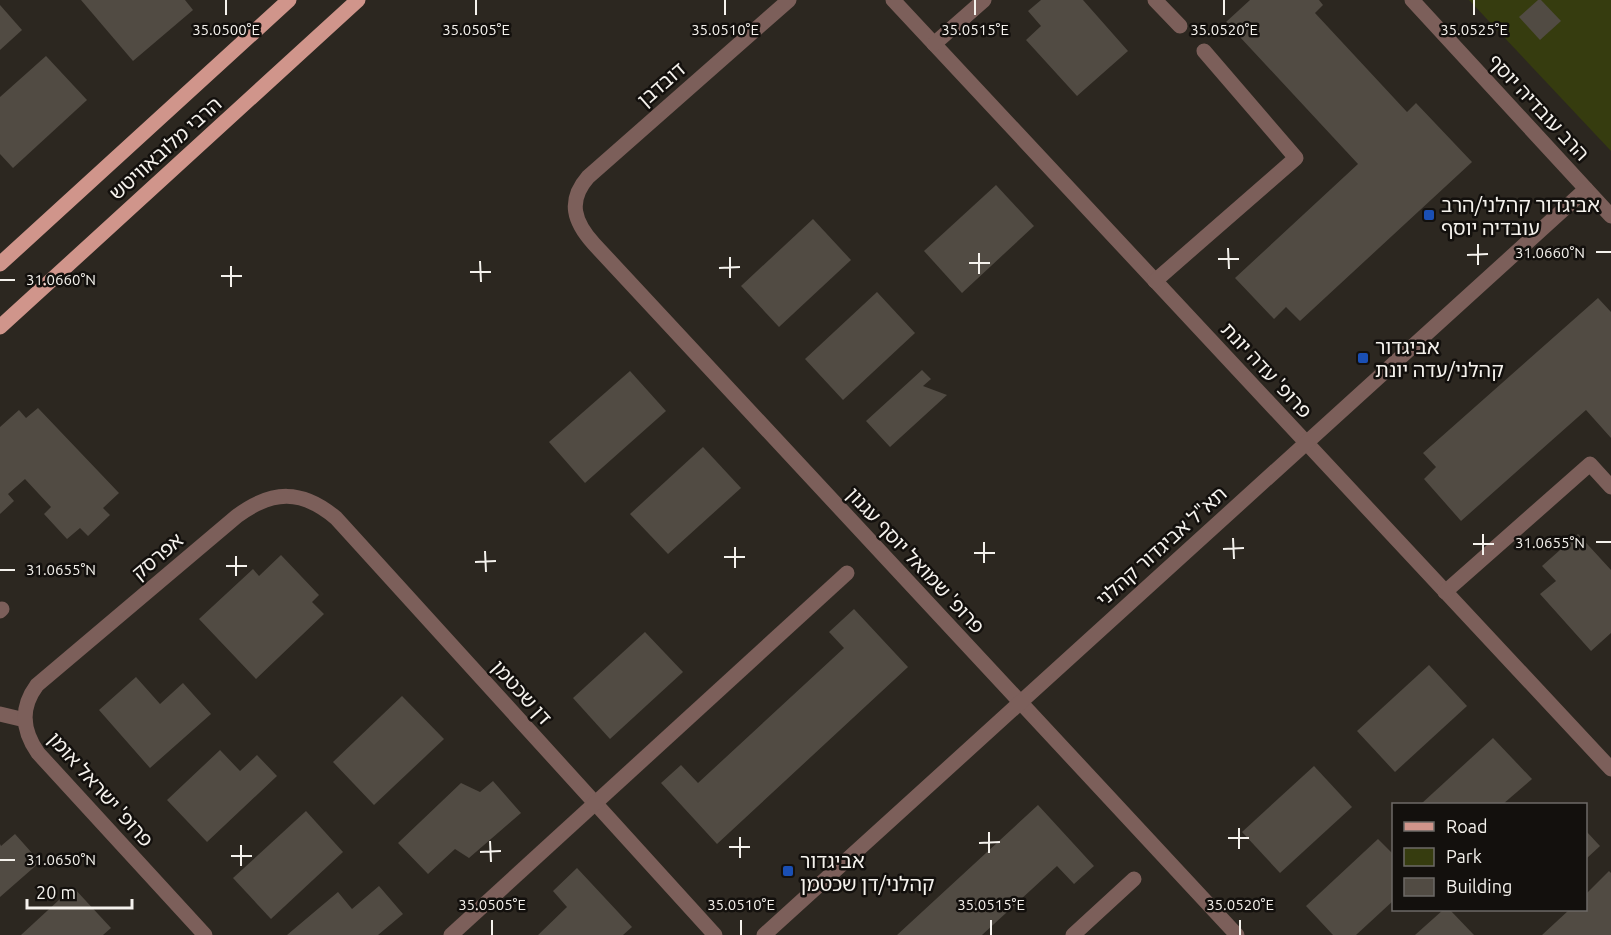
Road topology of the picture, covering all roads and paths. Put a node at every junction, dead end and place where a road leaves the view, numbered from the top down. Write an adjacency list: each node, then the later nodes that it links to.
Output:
1 (289, 0): 14 (main road, הרבי מלובאוויטש)
2 (358, 0): 16 (main road, הרבי מלובאוויטש)
3 (789, 0): 12 (street, דובדבן)
4 (893, 0): 9 (street, פרופ' עדה יונת)
5 (984, 0): 9 (street)
6 (1155, 0): 8 (street)
7 (1412, 0): 11 (street, הרב עובדיה יוסף)
8 (1180, 26)
9 (934, 44): 15 (street, פרופ' עדה יונת)
10 (1204, 51): 15 (street)
11 (1586, 189): 13 (street, הרב עובדיה יוסף); 17 (street, תא"ל אביגדור קהלני)
12 (575, 208): 22 (street, פרופ' שמואל יוסף עגנון)
13 (1611, 216)
14 (0, 264)
15 (1155, 281): 17 (street, פרופ' עדה יונת)
16 (0, 327)
17 (1306, 442): 21 (street, פרופ' עדה יונת); 22 (street, תא"ל אביגדור קהלני)
18 (1611, 486): 21 (street)
19 (287, 497): 24 (street, אפרסק); 26 (street, דן שכטמן)
20 (847, 573): 26 (street)
21 (1445, 592): 25 (street, פרופ' עדה יונת)
22 (1020, 702): 31 (street, תא"ל אביגדור קהלני); 33 (street, פרופ' שמואל יוסף עגנון)
23 (0, 714): 24 (street)
24 (25, 720): 28 (street, פרופ' ישראל אומן)
25 (1611, 769)
26 (595, 803): 29 (street); 30 (street, דן שכטמן)
27 (1134, 879): 32 (street)
28 (205, 935)
29 (451, 935)
30 (715, 935)
31 (764, 935)
32 (1073, 935)
33 (1237, 935)

